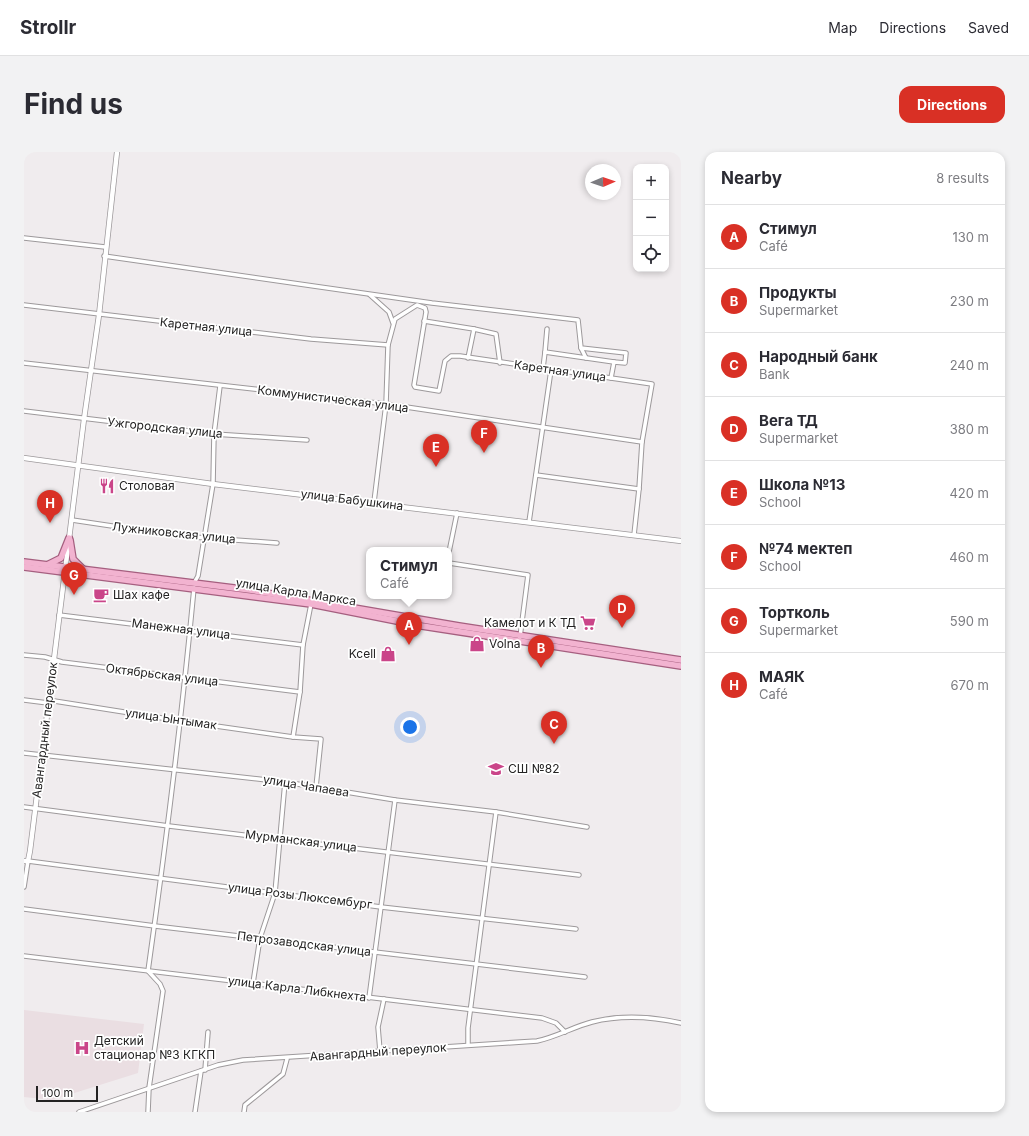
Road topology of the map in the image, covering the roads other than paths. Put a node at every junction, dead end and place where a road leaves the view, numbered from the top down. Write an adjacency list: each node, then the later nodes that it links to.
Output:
1 (117, 152): 3 (main road, Авангардный переулок)
2 (24, 238): 3 (street)
3 (105, 247): 4 (main road, Авангардный переулок)
4 (104, 256): 5 (street); 8 (main road, Авангардный переулок)
5 (369, 294): 6 (street); 10 (street)
6 (421, 304): 9 (street); 10 (street); 14 (street)
7 (24, 305): 8 (street, Каретная улица)
8 (99, 315): 13 (street, Каретная улица); 23 (main road, Авангардный переулок)
9 (424, 321): 11 (street); 16 (street, Каретная улица)
10 (393, 323): 13 (street)
11 (474, 329): 16 (street); 20 (street)
12 (547, 329): 15 (street)
13 (388, 345): 26 (street)
14 (581, 348): 17 (street); 18 (street)
15 (545, 352): 17 (street); 21 (street)
16 (468, 358): 20 (street, Каретная улица)
17 (586, 358): 18 (street)
18 (614, 362): 24 (street)
19 (24, 363): 23 (street, Коммунистическая улица)
20 (500, 363): 21 (street, Каретная улица)
21 (543, 368): 22 (street, Каретная улица)
22 (551, 370): 24 (street, Каретная улица); 29 (street)
23 (91, 372): 25 (street, Коммунистическая улица); 28 (main road, Авангардный переулок)
24 (611, 378): 32 (street, Каретная улица)
25 (220, 386): 26 (street, Коммунистическая улица); 30 (street)
26 (386, 404): 29 (street, Коммунистическая улица); 38 (street)
27 (24, 411): 28 (street, Ужгородская улица)
28 (84, 418): 30 (street, Ужгородская улица); 34 (main road, Авангардный переулок)
29 (544, 427): 32 (street, Коммунистическая улица); 35 (street)
30 (214, 434): 31 (street, Ужгородская улица); 36 (street)
31 (307, 440)
32 (642, 442): 37 (street)
33 (24, 458): 34 (main road, улица Бабушкина)
34 (79, 465): 36 (main road, улица Бабушкина); 40 (main road, Авангардный переулок)
35 (536, 475): 37 (street); 41 (street)
36 (213, 484): 38 (main road, улица Бабушкина); 44 (street)
37 (640, 489): 42 (street)
38 (374, 502): 39 (main road, улица Бабушкина)
39 (457, 512): 41 (main road, улица Бабушкина); 47 (street)
40 (72, 520): 43 (main road, Авангардный переулок); 44 (street, Лужниковская улица)
41 (529, 522): 42 (main road, улица Бабушкина)
42 (634, 535): 45 (main road, улица Бабушкина)
43 (69, 538): 50 (main road); 52 (main road, Авангардный переулок); 53 (main road)
44 (204, 539): 46 (street, Лужниковская улица); 54 (street)
45 (681, 541)
46 (277, 543)
47 (450, 547)
48 (24, 562): 50 (main road, улица Карла Маркса)
49 (452, 563): 58 (street)
50 (46, 565): 52 (main road, улица Карла Маркса)
51 (24, 567): 52 (main road, улица Карла Маркса)
52 (66, 570): 53 (main road, улица Карла Маркса); 54 (main road, улица Карла Маркса); 56 (main road, Авангардный переулок)
53 (84, 570): 54 (main road, улица Карла Маркса)
54 (194, 586): 55 (main road, улица Карла Маркса); 57 (street); 58 (main road, улица Карла Маркса)
55 (311, 604): 59 (main road, улица Карла Маркса); 60 (street)
56 (59, 615): 57 (street, Манежная улица); 62 (main road, Авангардный переулок)
57 (190, 630): 60 (street, Манежная улица); 65 (street)
58 (520, 635): 59 (street); 63 (main road, улица Карла Маркса)
59 (519, 642): 64 (main road, улица Карла Маркса)
60 (303, 645): 66 (street)
61 (24, 655): 62 (street, Октябрьская улица)
62 (54, 660): 65 (street, Октябрьская улица); 68 (main road, Авангардный переулок)
63 (681, 660)
64 (681, 666)
65 (186, 678): 66 (street, Октябрьская улица); 69 (street)
66 (300, 692): 70 (street)
67 (24, 700): 68 (street, улица Ынтымак)
68 (48, 702): 69 (street, улица Ынтымак); 72 (main road, Авангардный переулок)
69 (181, 721): 70 (street, улица Ынтымак); 73 (street)
70 (294, 737): 75 (street, улица Ынтымак)
71 (24, 753): 72 (street, улица Чапаева)
72 (41, 755): 73 (street, улица Чапаева); 78 (main road, Авангардный переулок)
73 (175, 769): 74 (street, улица Чапаева); 80 (street)
74 (284, 782): 75 (street, улица Чапаева); 82 (street)
75 (316, 788): 76 (street, улица Чапаева)
76 (395, 800): 79 (street, улица Чапаева); 83 (street)
77 (24, 806): 78 (street, Мурманская улица)
78 (34, 808): 80 (street, Мурманская улица); 84 (main road, Авангардный переулок)
79 (496, 812): 81 (street, улица Чапаева); 85 (street)
80 (169, 826): 82 (street, Мурманская улица); 87 (street)
81 (587, 827)
82 (279, 838): 83 (street, Мурманская улица); 89 (street)
83 (388, 852): 85 (street, Мурманская улица); 90 (street)
84 (26, 861): 87 (street, улица Розы Люксембург); 88 (street, Авангардный переулок)
85 (489, 865): 86 (street, Мурманская улица); 92 (street)
86 (578, 874)
87 (162, 879): 89 (street, улица Розы Люксембург); 93 (street)
88 (24, 887)
89 (274, 892): 90 (street, улица Розы Люксембург); 95 (street)
90 (381, 907): 92 (street, улица Розы Люксембург); 96 (street)
91 (24, 909): 93 (street, Петрозаводская улица)
92 (483, 919): 94 (street, улица Розы Люксембург); 98 (street)
93 (155, 926): 95 (street, Петрозаводская улица); 99 (street)
94 (576, 929)
95 (260, 938): 96 (street, Петрозаводская улица); 101 (street)
96 (375, 952): 98 (street, Петрозаводская улица); 102 (street)
97 (24, 956): 99 (street, улица Карла Либкнехта)
98 (477, 964): 100 (street, Петрозаводская улица); 104 (street)
99 (148, 971): 101 (street, улица Карла Либкнехта); 112 (street)
100 (585, 978)
101 (253, 983): 102 (street, улица Карла Либкнехта)
102 (369, 998): 103 (street, улица Карла Либкнехта)
103 (384, 999): 104 (street, улица Карла Либкнехта); 109 (street)
104 (472, 1010): 107 (street, улица Карла Либкнехта); 108 (street)
105 (681, 1023): 107 (street, Авангардный переулок)
106 (208, 1032): 111 (street)
107 (565, 1032): 108 (street, Авангардный переулок)
108 (468, 1045): 109 (street, Авангардный переулок)
109 (380, 1052): 110 (street, Авангардный переулок)
110 (287, 1059): 111 (street, Авангардный переулок); 118 (street)
111 (203, 1070): 112 (street, Авангардный переулок); 117 (street)
112 (149, 1088): 113 (street, Авангардный переулок); 116 (street)
113 (95, 1106): 114 (street, Авангардный переулок); 115 (street)
114 (79, 1112)
115 (94, 1112)
116 (148, 1112)
117 (195, 1112)
118 (244, 1112)

